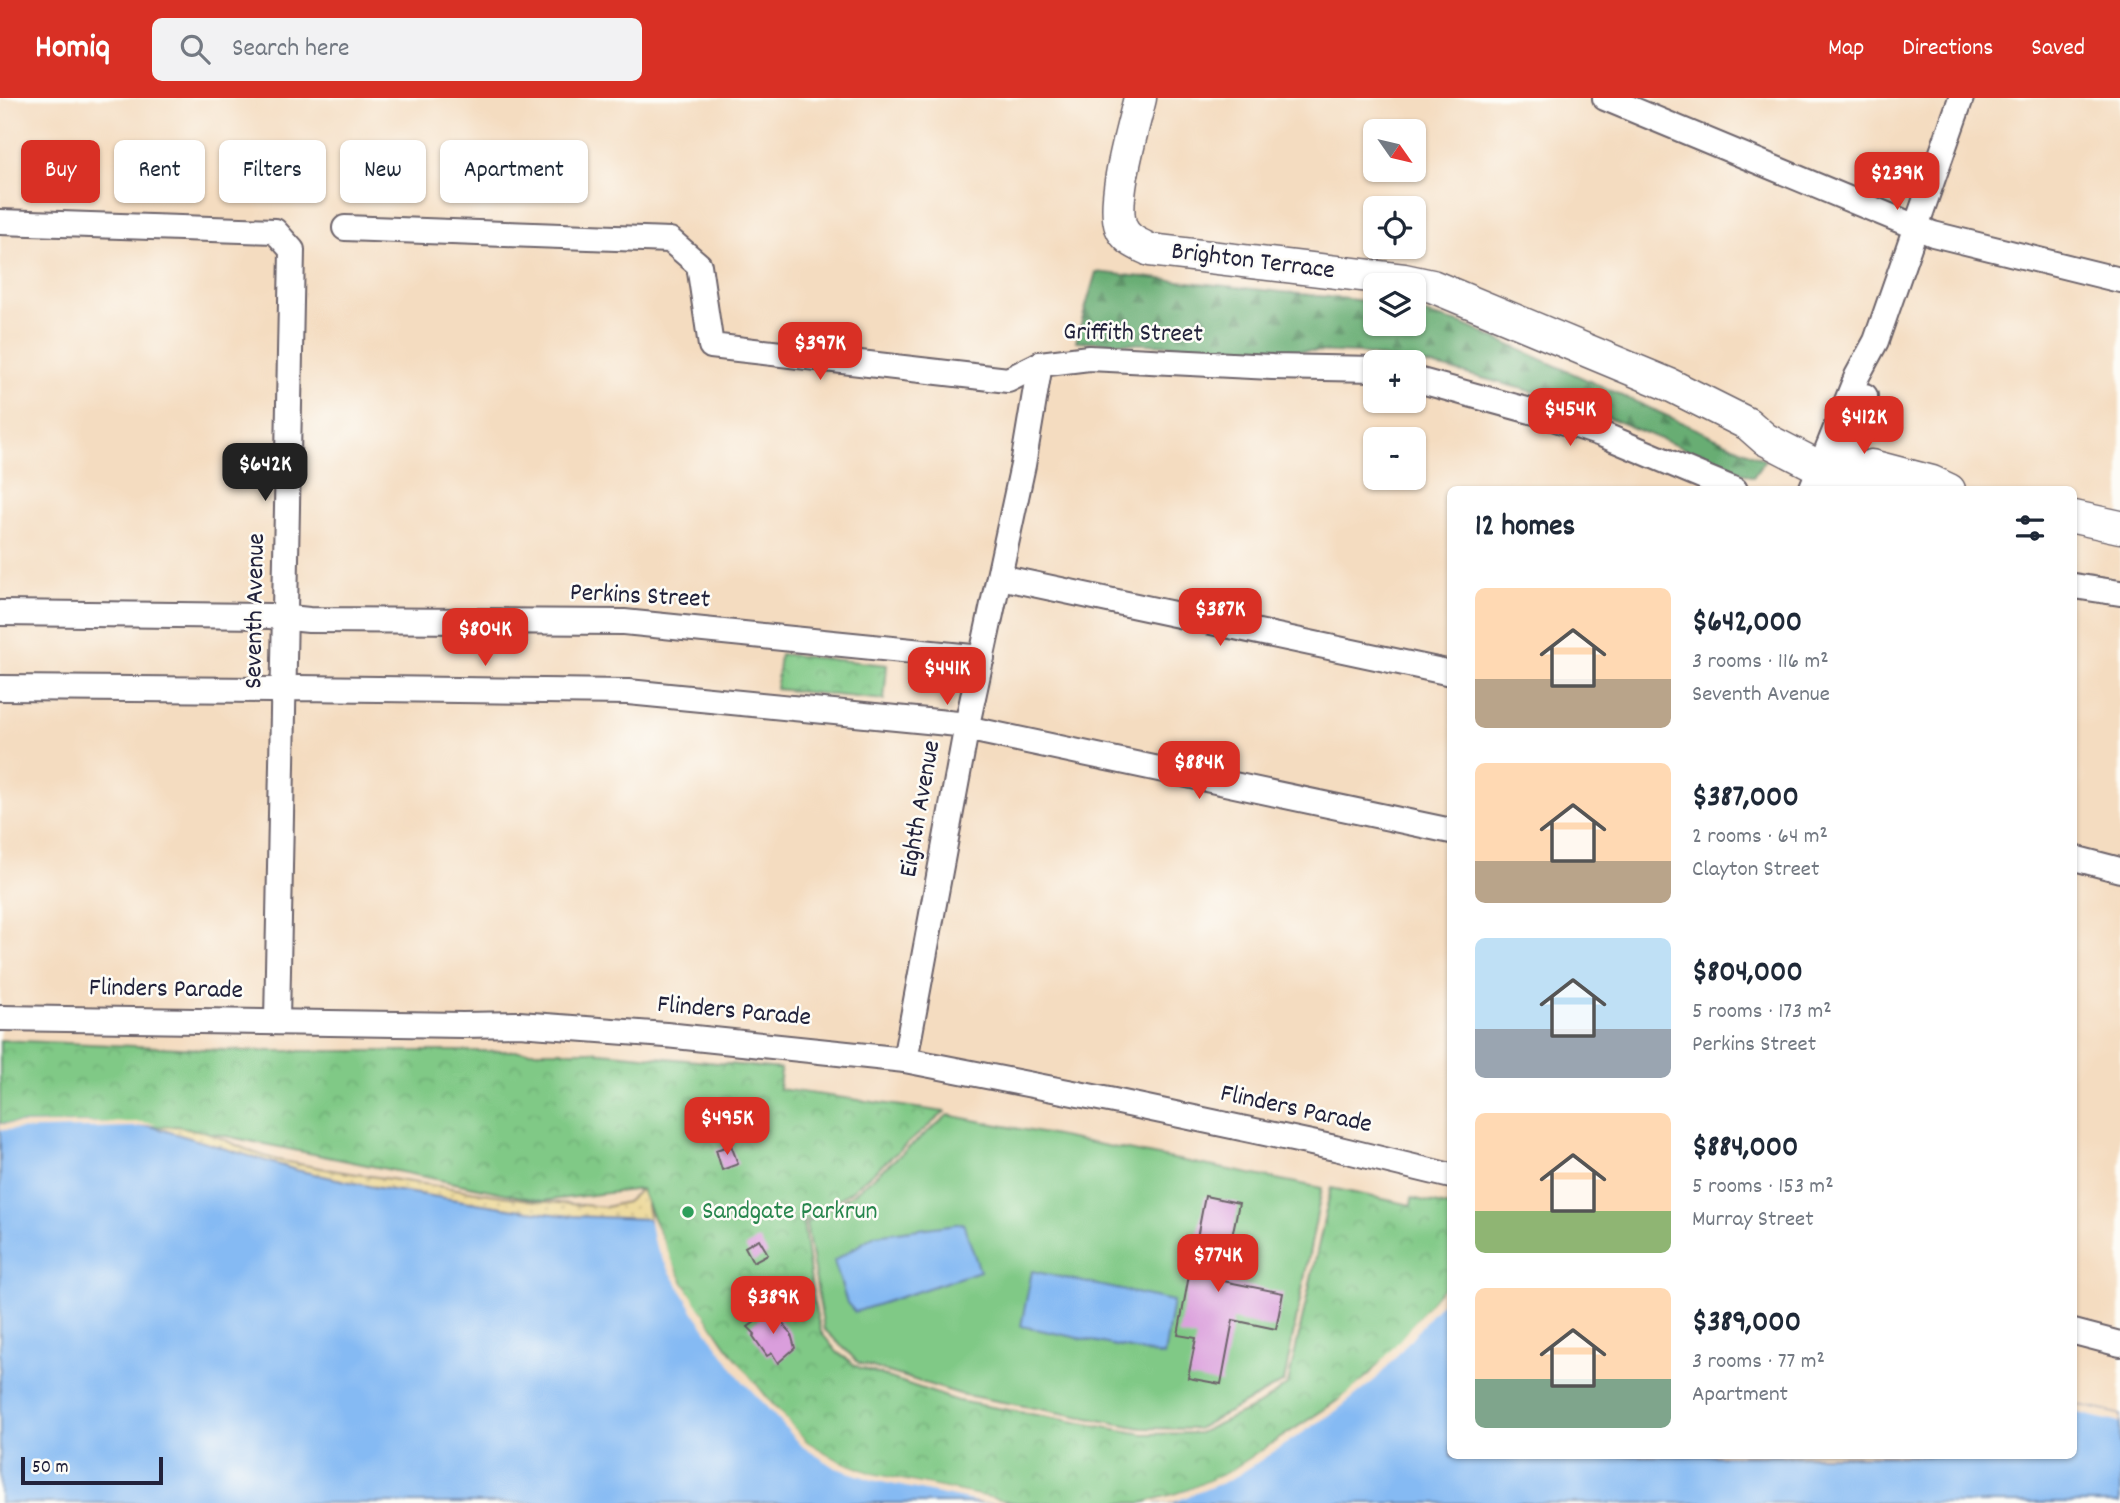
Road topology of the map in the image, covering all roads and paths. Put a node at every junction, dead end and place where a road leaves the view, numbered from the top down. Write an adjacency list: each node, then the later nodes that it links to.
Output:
1 (1140, 98): 11 (main road, Brighton Terrace)
2 (1605, 98): 6 (street)
3 (1961, 98): 6 (street)
4 (0, 222): 21 (street, Seventh Avenue)
5 (345, 228): 8 (street, Griffith Street)
6 (1916, 228): 7 (street); 11 (street)
7 (2120, 280)
8 (1040, 364): 9 (street, Griffith Street); 17 (street, Eighth Avenue)
9 (1363, 369)
10 (1426, 382): 12 (street)
11 (1832, 473): 13 (main road, Brighton Terrace); 14 (main road, Brighton Terrace)
12 (1725, 486)
13 (1871, 486)
14 (1940, 486)
15 (2077, 518): 16 (main road)
16 (2120, 527)
17 (1000, 578): 22 (street, Eighth Avenue); 23 (street)
18 (2077, 586): 19 (street)
19 (2120, 593)
20 (0, 613): 21 (street, Perkins Street)
21 (286, 619): 22 (street, Perkins Street); 25 (street, Seventh Avenue)
22 (982, 658): 26 (street, Eighth Avenue)
23 (1447, 672)
24 (0, 688): 25 (street)
25 (285, 690): 26 (street); 31 (street, Seventh Avenue)
26 (967, 725): 27 (street); 32 (street, Eighth Avenue)
27 (1447, 830)
28 (2077, 859): 29 (street)
29 (2120, 870)
30 (0, 1018): 31 (street, Flinders Parade)
31 (277, 1021): 32 (street, Flinders Parade)
32 (905, 1060): 33 (street, Flinders Parade)
33 (1447, 1175)
34 (2077, 1333): 35 (street)
35 (2120, 1344)

